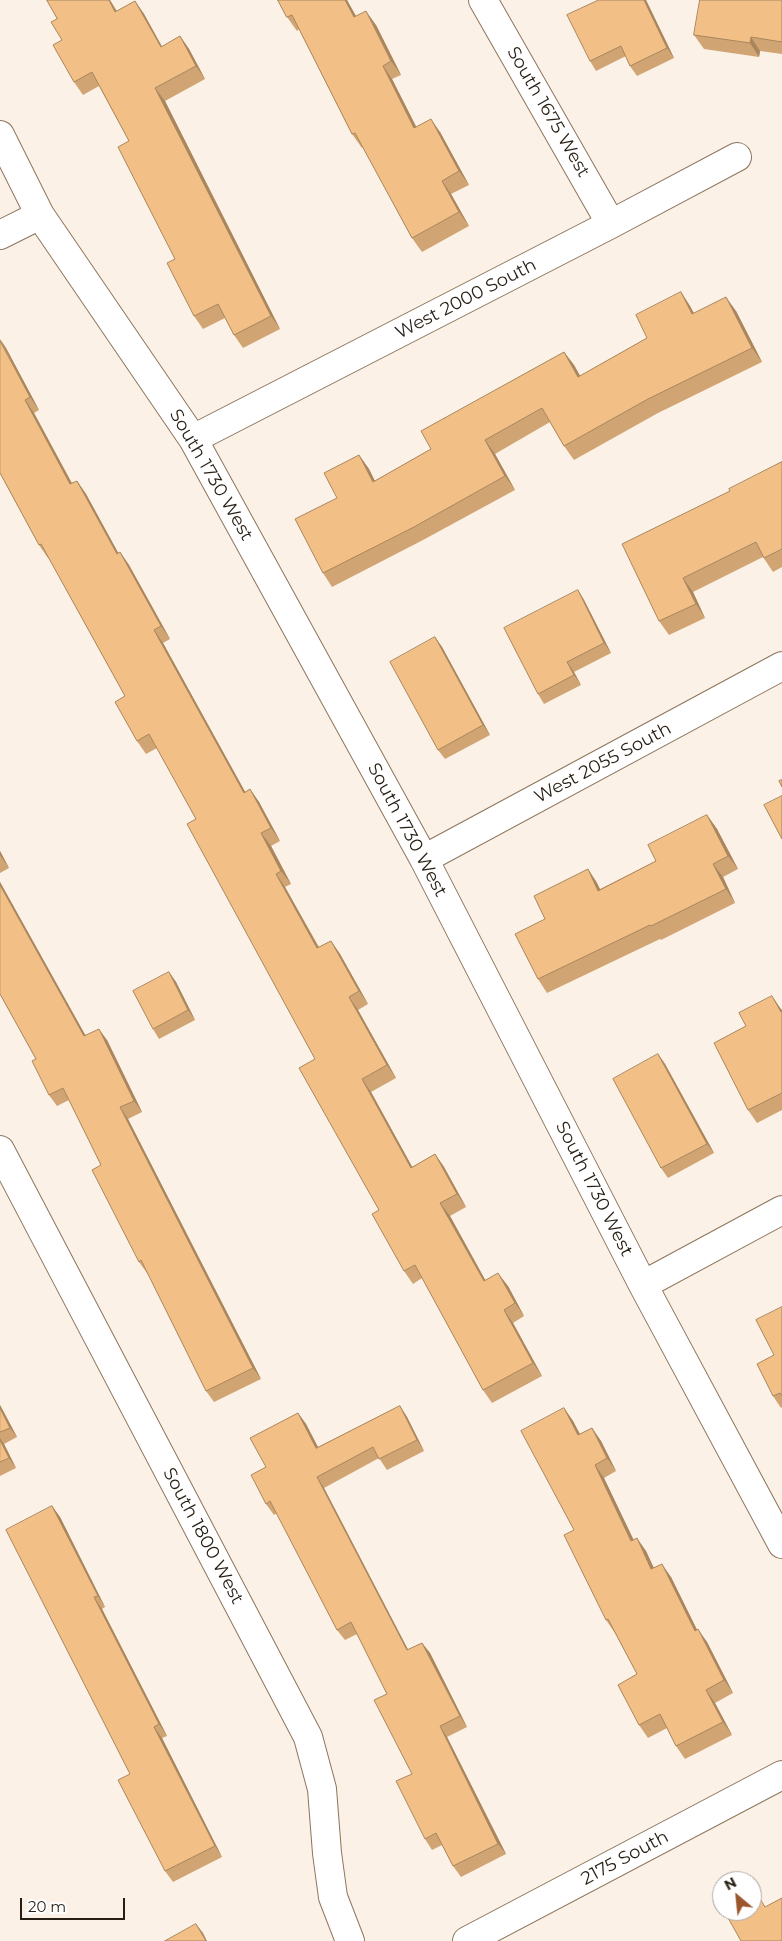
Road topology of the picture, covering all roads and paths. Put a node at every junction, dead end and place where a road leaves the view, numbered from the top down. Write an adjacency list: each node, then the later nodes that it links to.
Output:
1 (483, 0): 5 (street, South 1675 West)
2 (0, 134): 4 (street, South 1730 West)
3 (737, 157): 5 (street, West 2000 South)
4 (40, 215): 6 (street); 7 (street, South 1730 West)
5 (611, 224): 7 (street, West 2000 South)
6 (0, 235)
7 (194, 438): 9 (street, South 1730 West)
8 (782, 666): 9 (street, West 2055 South)
9 (424, 859): 12 (street, South 1730 West)
10 (0, 1150): 15 (street, South 1800 West)
11 (782, 1210): 12 (street)
12 (643, 1285): 13 (street, South 1730 West)
13 (782, 1544)
14 (782, 1775): 16 (street, 2175 South)
15 (350, 1941)
16 (467, 1941)

